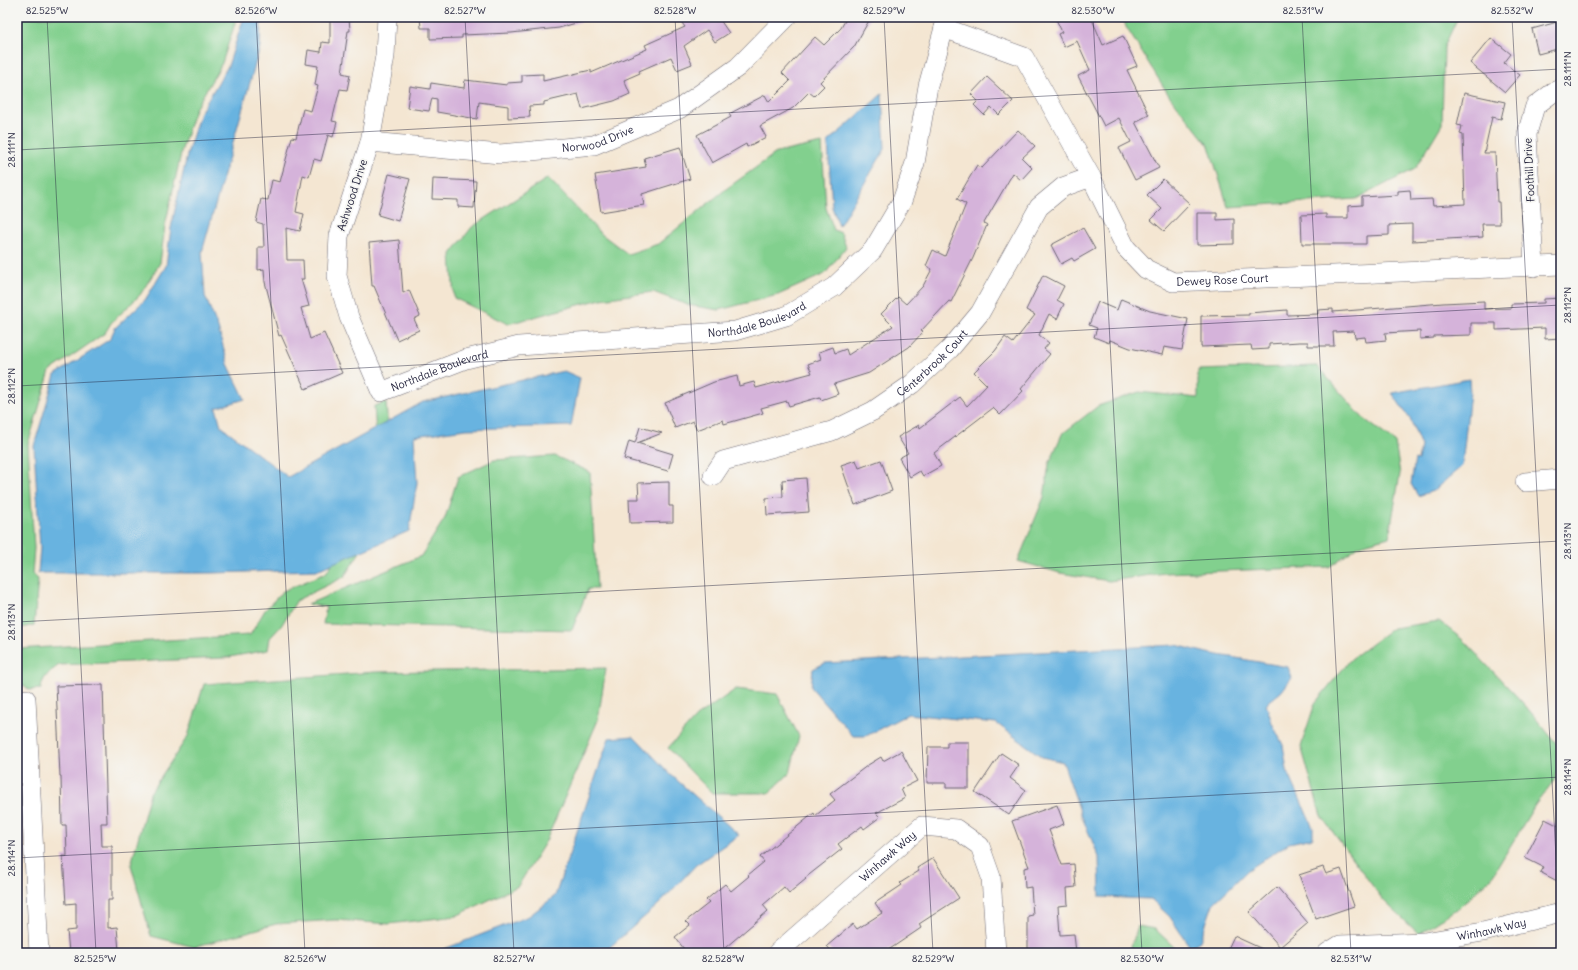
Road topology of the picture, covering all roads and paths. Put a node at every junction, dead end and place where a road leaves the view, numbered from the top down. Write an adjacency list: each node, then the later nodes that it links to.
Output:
1 (387, 17): 5 (street, Ashwood Drive)
2 (787, 17): 5 (street, Norwood Drive)
3 (945, 23): 6 (street, Dewey Rose Court); 9 (street, Northdale Boulevard)
4 (1561, 89): 8 (street, Foothill Drive)
5 (370, 142): 9 (street, Ashwood Drive)
6 (1091, 176): 8 (street, Dewey Rose Court); 10 (street, Centerbrook Court)
7 (1561, 265): 8 (street, Dewey Rose Court)
8 (1534, 267)
9 (381, 392)
10 (713, 476)
11 (1561, 479): 12 (street)
12 (1525, 482)
13 (26, 698): 15 (street)
14 (1561, 913): 18 (street, Winhawk Way)
15 (39, 953)
16 (777, 953): 17 (street, Winhawk Way)
17 (996, 953)
18 (1327, 953)

